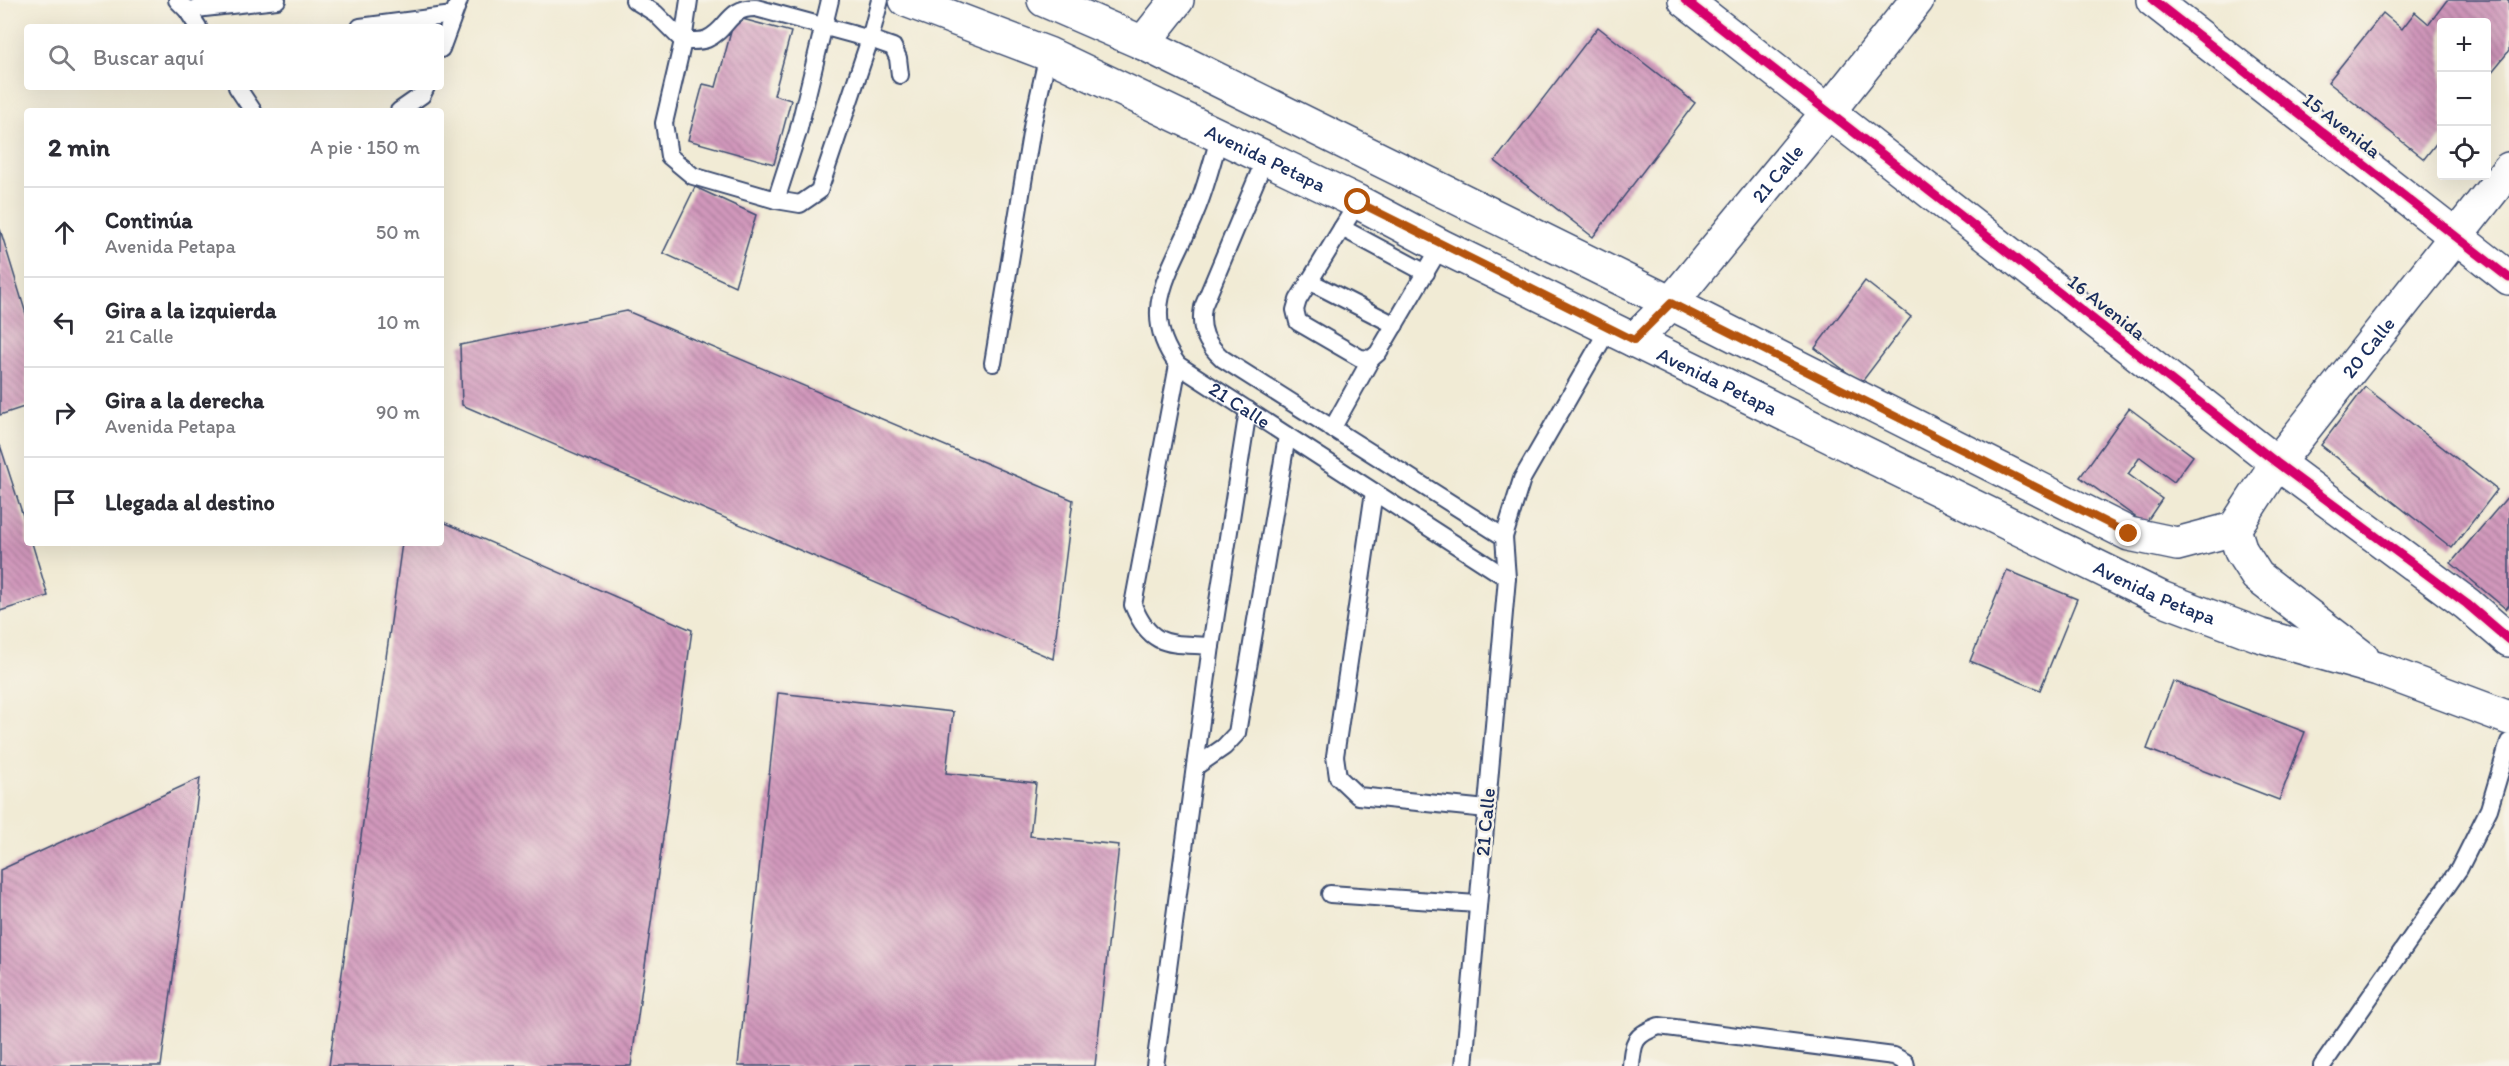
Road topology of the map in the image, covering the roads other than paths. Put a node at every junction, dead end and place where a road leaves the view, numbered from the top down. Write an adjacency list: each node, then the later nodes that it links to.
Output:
1 (277, 0): 12 (lane)
2 (634, 0): 19 (lane)
3 (689, 0): 19 (lane)
4 (830, 0): 16 (lane)
5 (880, 0): 17 (lane)
6 (906, 0): 21 (main road, Avenida Petapa)
7 (1044, 0): 20 (main road)
8 (1177, 0): 20 (main road)
9 (1685, 0): 27 (main road, 16 Avenida)
10 (1917, 0): 27 (main road, 21 Calle)
11 (2153, 0): 33 (main road, 15 Avenida)
12 (182, 5): 14 (lane)
13 (456, 7): 15 (lane); 18 (lane)
14 (196, 24)
15 (374, 24)
16 (825, 27): 17 (lane); 19 (lane); 31 (lane)
17 (870, 39): 22 (lane); 31 (lane)
18 (444, 41)
19 (682, 41): 31 (lane)
20 (1143, 43): 37 (main road)
21 (1048, 54): 28 (main road, Avenida Petapa); 41 (lane)
22 (900, 75)
23 (239, 90): 25 (lane)
24 (424, 90): 26 (lane)
25 (251, 108)
26 (403, 108)
27 (1828, 112): 37 (main road, 21 Calle); 46 (main road, 16 Avenida)
28 (1220, 136): 29 (main road, Avenida Petapa); 42 (lane, 21 Calle)
29 (1265, 159): 32 (main road, Avenida Petapa); 44 (lane, 21 Calle)
30 (2509, 169): 33 (main road, 20 Calle)
31 (776, 200)
32 (1350, 215): 34 (main road, Avenida Petapa); 36 (lane)
33 (2456, 237): 35 (main road, 15 Avenida); 46 (main road, 20 Calle)
34 (1434, 259): 38 (lane); 39 (main road, Avenida Petapa)
35 (2509, 278)
36 (1309, 281): 38 (lane); 40 (lane)
37 (1671, 303): 39 (main road, 21 Calle); 48 (main road)
38 (1395, 325): 40 (lane)
39 (1622, 334): 49 (lane); 53 (main road, Avenida Petapa)
40 (1371, 359): 44 (lane)
41 (993, 363)
42 (1178, 365): 43 (lane, 21 Calle); 52 (lane)
43 (1248, 410): 45 (lane, 21 Calle); 52 (lane)
44 (1332, 429): 49 (lane, 21 Calle)
45 (1287, 435): 47 (lane, 21 Calle); 56 (lane)
46 (2277, 463): 48 (main road, 20 Calle); 51 (main road, 16 Avenida)
47 (1374, 492): 50 (lane, 21 Calle); 57 (lane)
48 (2234, 530): 53 (main road)
49 (1504, 537): 50 (lane, 21 Calle)
50 (1507, 578): 57 (lane, 21 Calle)
51 (2509, 640)
52 (1211, 646): 56 (lane)
53 (2378, 669): 54 (main road, Avenida Petapa)
54 (2509, 718)
55 (2509, 742): 64 (lane)
56 (1195, 767): 60 (lane)
57 (1486, 809): 59 (lane, 21 Calle)
58 (1330, 894): 59 (lane)
59 (1478, 904): 61 (lane, 21 Calle)
60 (1155, 1066)
61 (1464, 1066)
62 (1631, 1066): 63 (lane)
63 (1906, 1066)
64 (2322, 1066)

